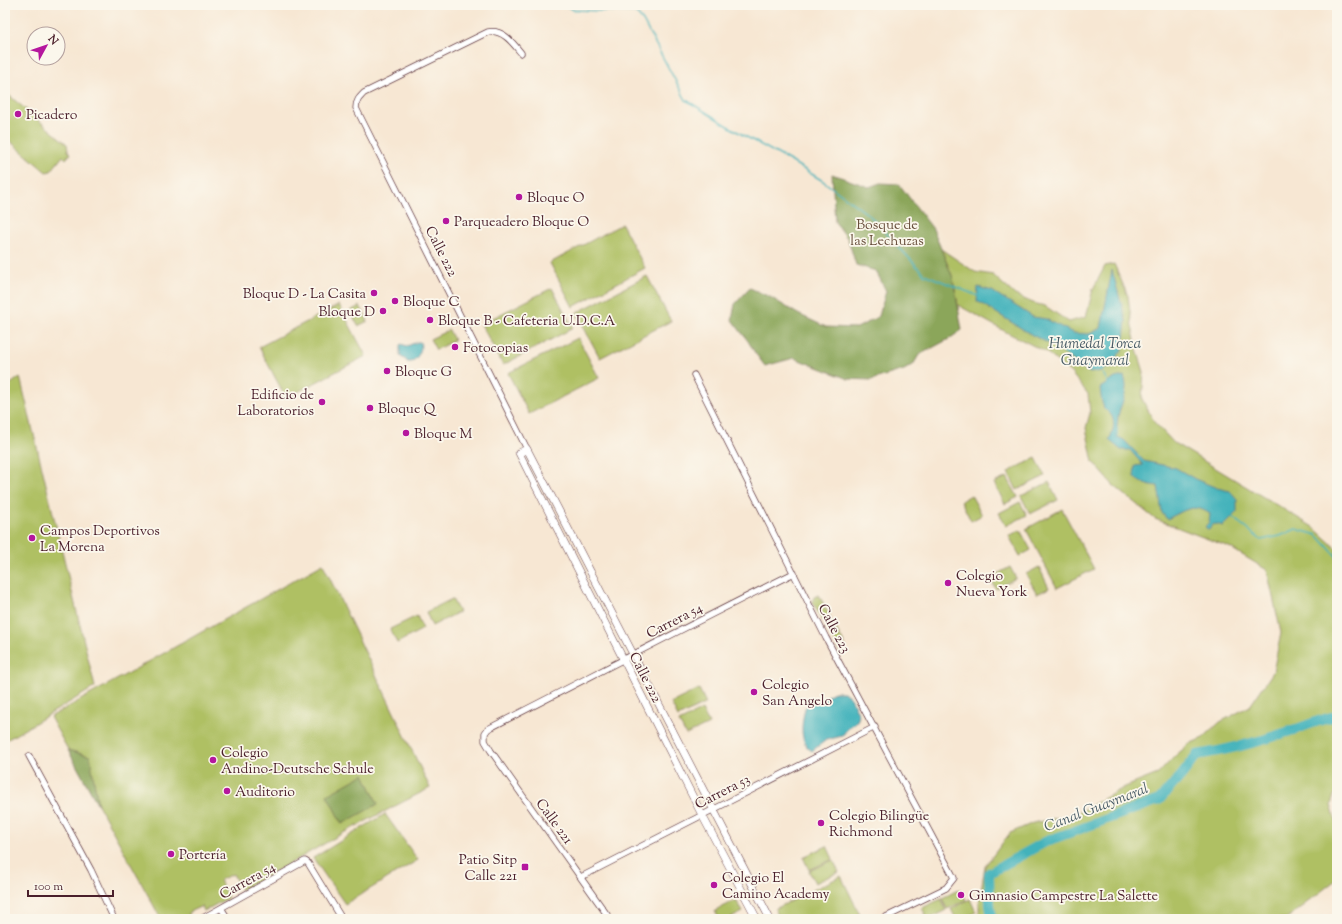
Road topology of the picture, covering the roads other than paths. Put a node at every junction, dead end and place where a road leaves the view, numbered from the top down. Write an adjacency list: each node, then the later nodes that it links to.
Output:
1 (521, 53): 5 (street, Calle 222)
2 (1337, 128): 3 (street)
3 (1337, 136)
4 (694, 375): 6 (street, Calle 223)
5 (527, 449): 7 (street, Calle 222); 8 (street, Calle 222)
6 (794, 573): 7 (street, Carrera 54); 9 (street, Calle 223)
7 (634, 654): 8 (street, Carrera 54); 12 (street, Calle 222)
8 (623, 660): 10 (street, Carrera 54); 13 (street, Calle 222)
9 (875, 727): 12 (street, Carrera 53); 23 (street, Calle 223)
10 (484, 736): 14 (street, Calle 221)
11 (29, 756): 16 (street)
12 (714, 809): 13 (street, Carrera 53); 22 (street, Calle 222)
13 (702, 815): 14 (street, Carrera 53); 21 (street, Calle 222)
14 (581, 877): 20 (street, Calle 221)
15 (221, 908): 17 (street, Carrera 54); 18 (street); 19 (street, Carrera 54)
16 (114, 919)
17 (200, 919)
18 (228, 919)
19 (342, 919)
20 (610, 919)
21 (757, 919)
22 (770, 919)
23 (882, 919)

